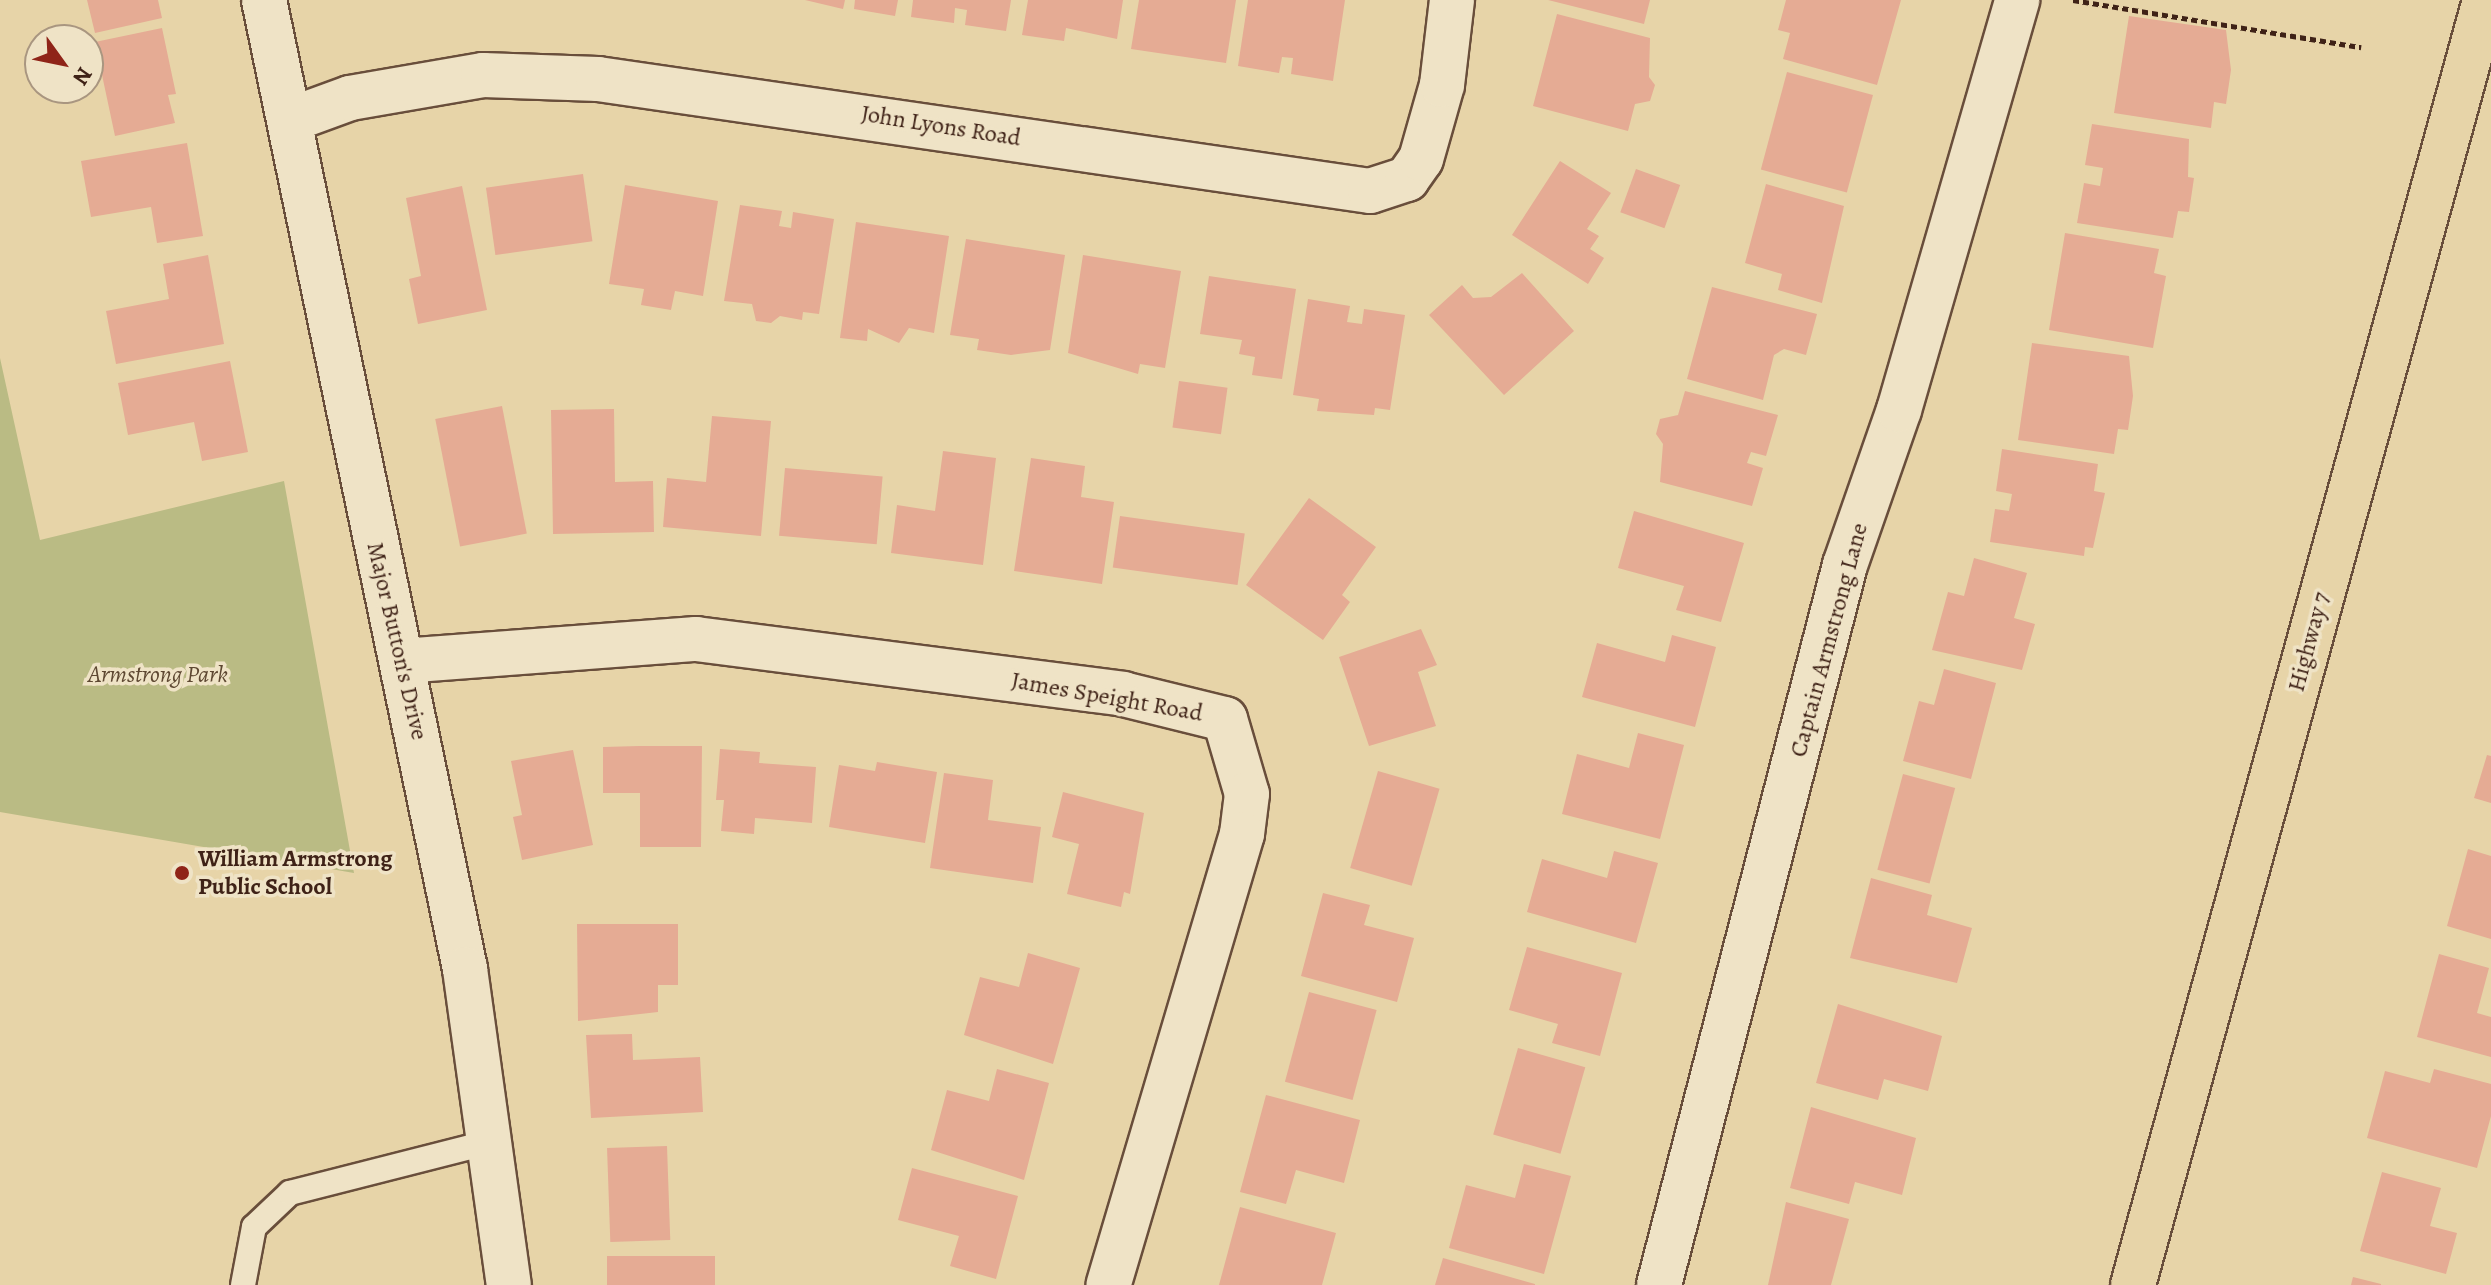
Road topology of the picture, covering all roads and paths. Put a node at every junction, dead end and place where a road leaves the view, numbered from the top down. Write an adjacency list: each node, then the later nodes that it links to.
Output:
1 (264, 0): 7 (street, Major Button's Drive)
2 (1452, 0): 7 (street, John Lyons Road)
3 (2017, 0): 13 (street, Captain Armstrong Lane)
4 (2073, 0): 6 (path)
5 (2485, 0): 14 (main road, Highway 7)
6 (2361, 47)
7 (290, 120): 8 (street, Major Button's Drive)
8 (402, 661): 9 (street, Major Button's Drive); 12 (street, James Speight Road)
9 (490, 1142): 10 (lane); 11 (street, Major Button's Drive)
10 (243, 1285)
11 (509, 1285)
12 (1108, 1285)
13 (1659, 1285)
14 (2133, 1285)

